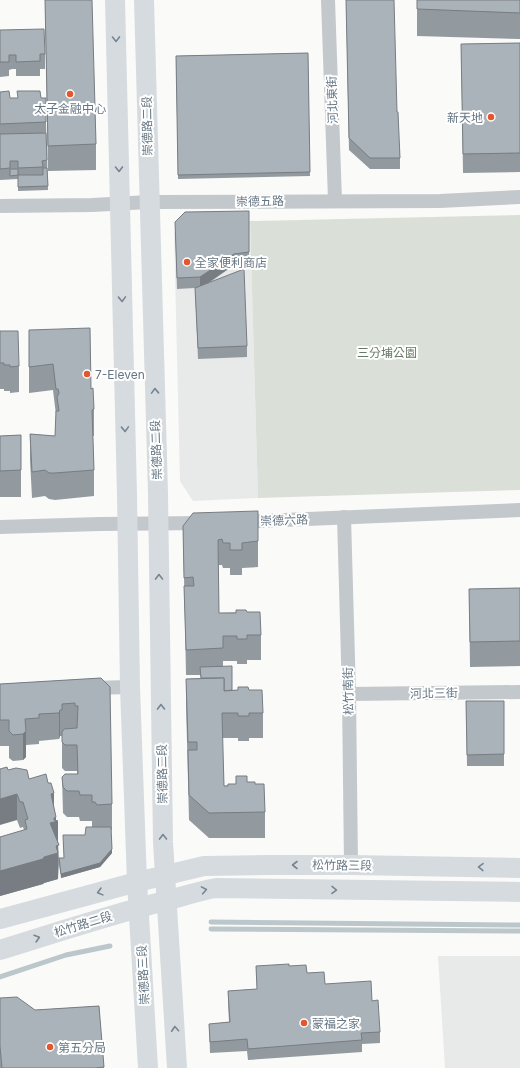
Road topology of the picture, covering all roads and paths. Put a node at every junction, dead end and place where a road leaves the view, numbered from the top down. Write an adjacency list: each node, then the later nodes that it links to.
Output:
1 (115, 0): 7 (main road, one-way to 7)
2 (144, 0): 6 (main road, 崇德路二段)
3 (328, 0): 5 (street, 河北東街)
4 (520, 197): 5 (street, 崇德五路)
5 (335, 200): 6 (street, 崇德五路)
6 (149, 202): 7 (street, 崇德五路); 11 (main road, 崇德路二段, one-way to 6)
7 (119, 203): 8 (street, 崇德五路); 12 (main road, one-way to 12)
8 (0, 206)
9 (520, 510): 10 (street, 崇德六路)
10 (344, 517): 11 (street, 崇德六路); 17 (street, 松竹南街)
11 (158, 523): 12 (street, 崇德六路); 20 (main road, 崇德路二段, one-way to 11)
12 (128, 524): 13 (street, 崇德六路); 14 (main road)
13 (0, 527)
14 (130, 687): 15 (street); 21 (main road)
15 (76, 688)
16 (520, 692): 17 (street, 河北三街)
17 (349, 694): 18 (street, 松竹南街)
18 (351, 865): 19 (main road, 松竹路三段, one-way to 18); 20 (main road, 松竹路三段, one-way to 20)
19 (520, 868)
20 (164, 876): 21 (main road); 23 (main road, 崇德路二段)
21 (137, 882): 24 (main road, 崇德路三段); 25 (main road, one-way to 25)
22 (520, 892): 23 (main road, 松竹路三段, one-way to 22)
23 (166, 901): 24 (main road, 松竹路二段); 28 (main road, one-way to 23)
24 (139, 907): 26 (main road, 松竹路二段, one-way to 24); 27 (main road, 崇德路三段)
25 (0, 919)
26 (0, 950)
27 (148, 1068)
28 (177, 1068)

